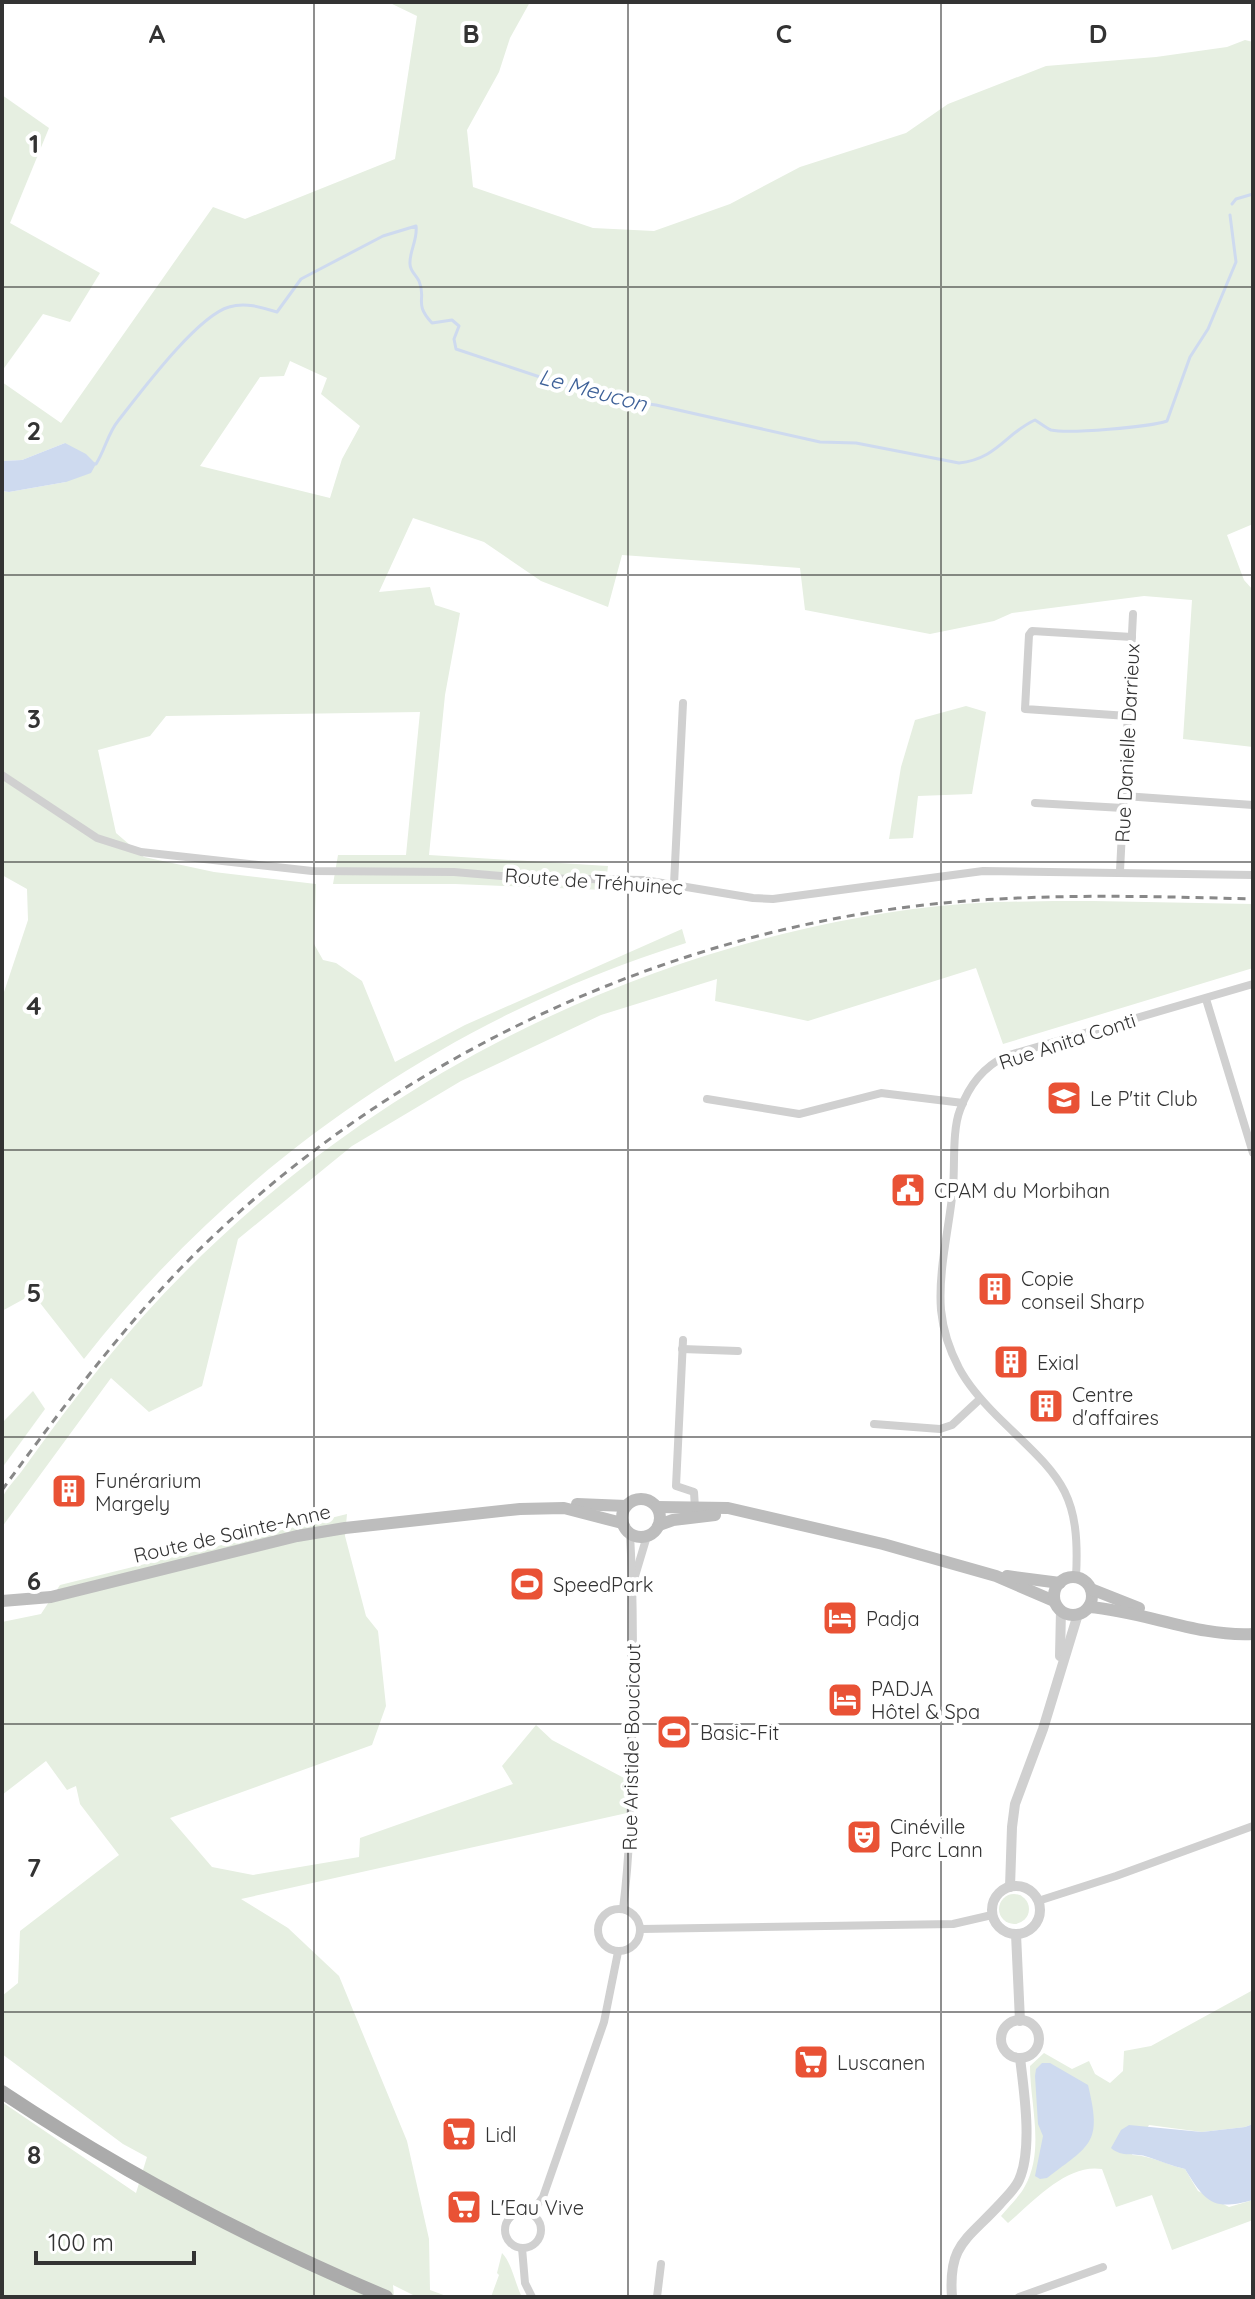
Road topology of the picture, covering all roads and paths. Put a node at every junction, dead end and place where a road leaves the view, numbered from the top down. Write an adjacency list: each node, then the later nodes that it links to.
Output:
1 (1133, 614): 2 (street, Rue Danielle Darrieux)
2 (1132, 637): 4 (street, Rue Danielle Darrieux); 4 (street)
3 (683, 703): 12 (street)
4 (1128, 716): 6 (street, Rue Danielle Darrieux)
5 (2, 775): 12 (street, Route de Tréhuinec)
6 (1124, 796): 8 (street); 9 (street, Rue Danielle Darrieux)
7 (1035, 803): 9 (street)
8 (1253, 805)
9 (1123, 808): 10 (street, Rue Danielle Darrieux)
10 (1120, 871): 11 (street, Route de Tréhuinec); 12 (street, Route de Tréhuinec)
11 (1253, 875)
12 (674, 884)
13 (1253, 984): 14 (street, Rue Anita Conti)
14 (1206, 999): 16 (street, Rue Anita Conti); 17 (street)
15 (707, 1099): 16 (street)
16 (963, 1103): 19 (street, Rue Anita Conti)
17 (1253, 1153)
18 (738, 1351): 23 (street)
19 (980, 1399): 20 (street); 30 (street, Rue Anita Conti)
20 (874, 1424)
21 (626, 1506): 22 (main road); 24 (main road, Route de Sainte-Anne); 27 (main road)
22 (657, 1507): 23 (main road); 26 (main road)
23 (695, 1508): 25 (main road)
24 (520, 1509): 27 (main road, Route de Sainte-Anne); 34 (main road, Route de Sainte-Anne)
25 (746, 1513): 26 (main road); 29 (main road)
26 (659, 1525): 28 (main road)
27 (626, 1528): 28 (main road); 32 (street, Rue Aristide Boucicaut)
28 (647, 1536): 32 (street, Rue Aristide Boucicaut)
29 (996, 1576): 31 (main road); 35 (main road)
30 (1076, 1577): 31 (main road); 33 (main road)
31 (1060, 1583): 35 (main road)
32 (633, 1584): 43 (street, Rue Aristide Boucicaut)
33 (1091, 1589): 36 (main road); 37 (main road)
34 (2, 1601)
35 (1058, 1605): 36 (main road); 39 (street)
36 (1084, 1611): 37 (main road); 39 (street)
37 (1160, 1619): 38 (main road)
38 (1253, 1634)
39 (1060, 1670): 41 (street)
40 (1253, 1826): 42 (street)
41 (1010, 1887): 42 (street); 44 (street)
42 (1038, 1901): 46 (street)
43 (623, 1909): 45 (street); 47 (street)
44 (992, 1915): 45 (street); 46 (street)
45 (641, 1929): 47 (street)
46 (1016, 1934): 48 (street)
47 (618, 1952): 51 (street)
48 (1020, 2021): 49 (street); 49 (street)
49 (1020, 2058): 58 (street)
50 (2, 2092): 55 (main road)
51 (531, 2214): 52 (street); 52 (street)
52 (522, 2248): 56 (street)
53 (661, 2264): 57 (street)
54 (1103, 2267): 59 (street)
55 (386, 2297)
56 (532, 2297)
57 (657, 2297)
58 (952, 2297)
59 (1019, 2297)

